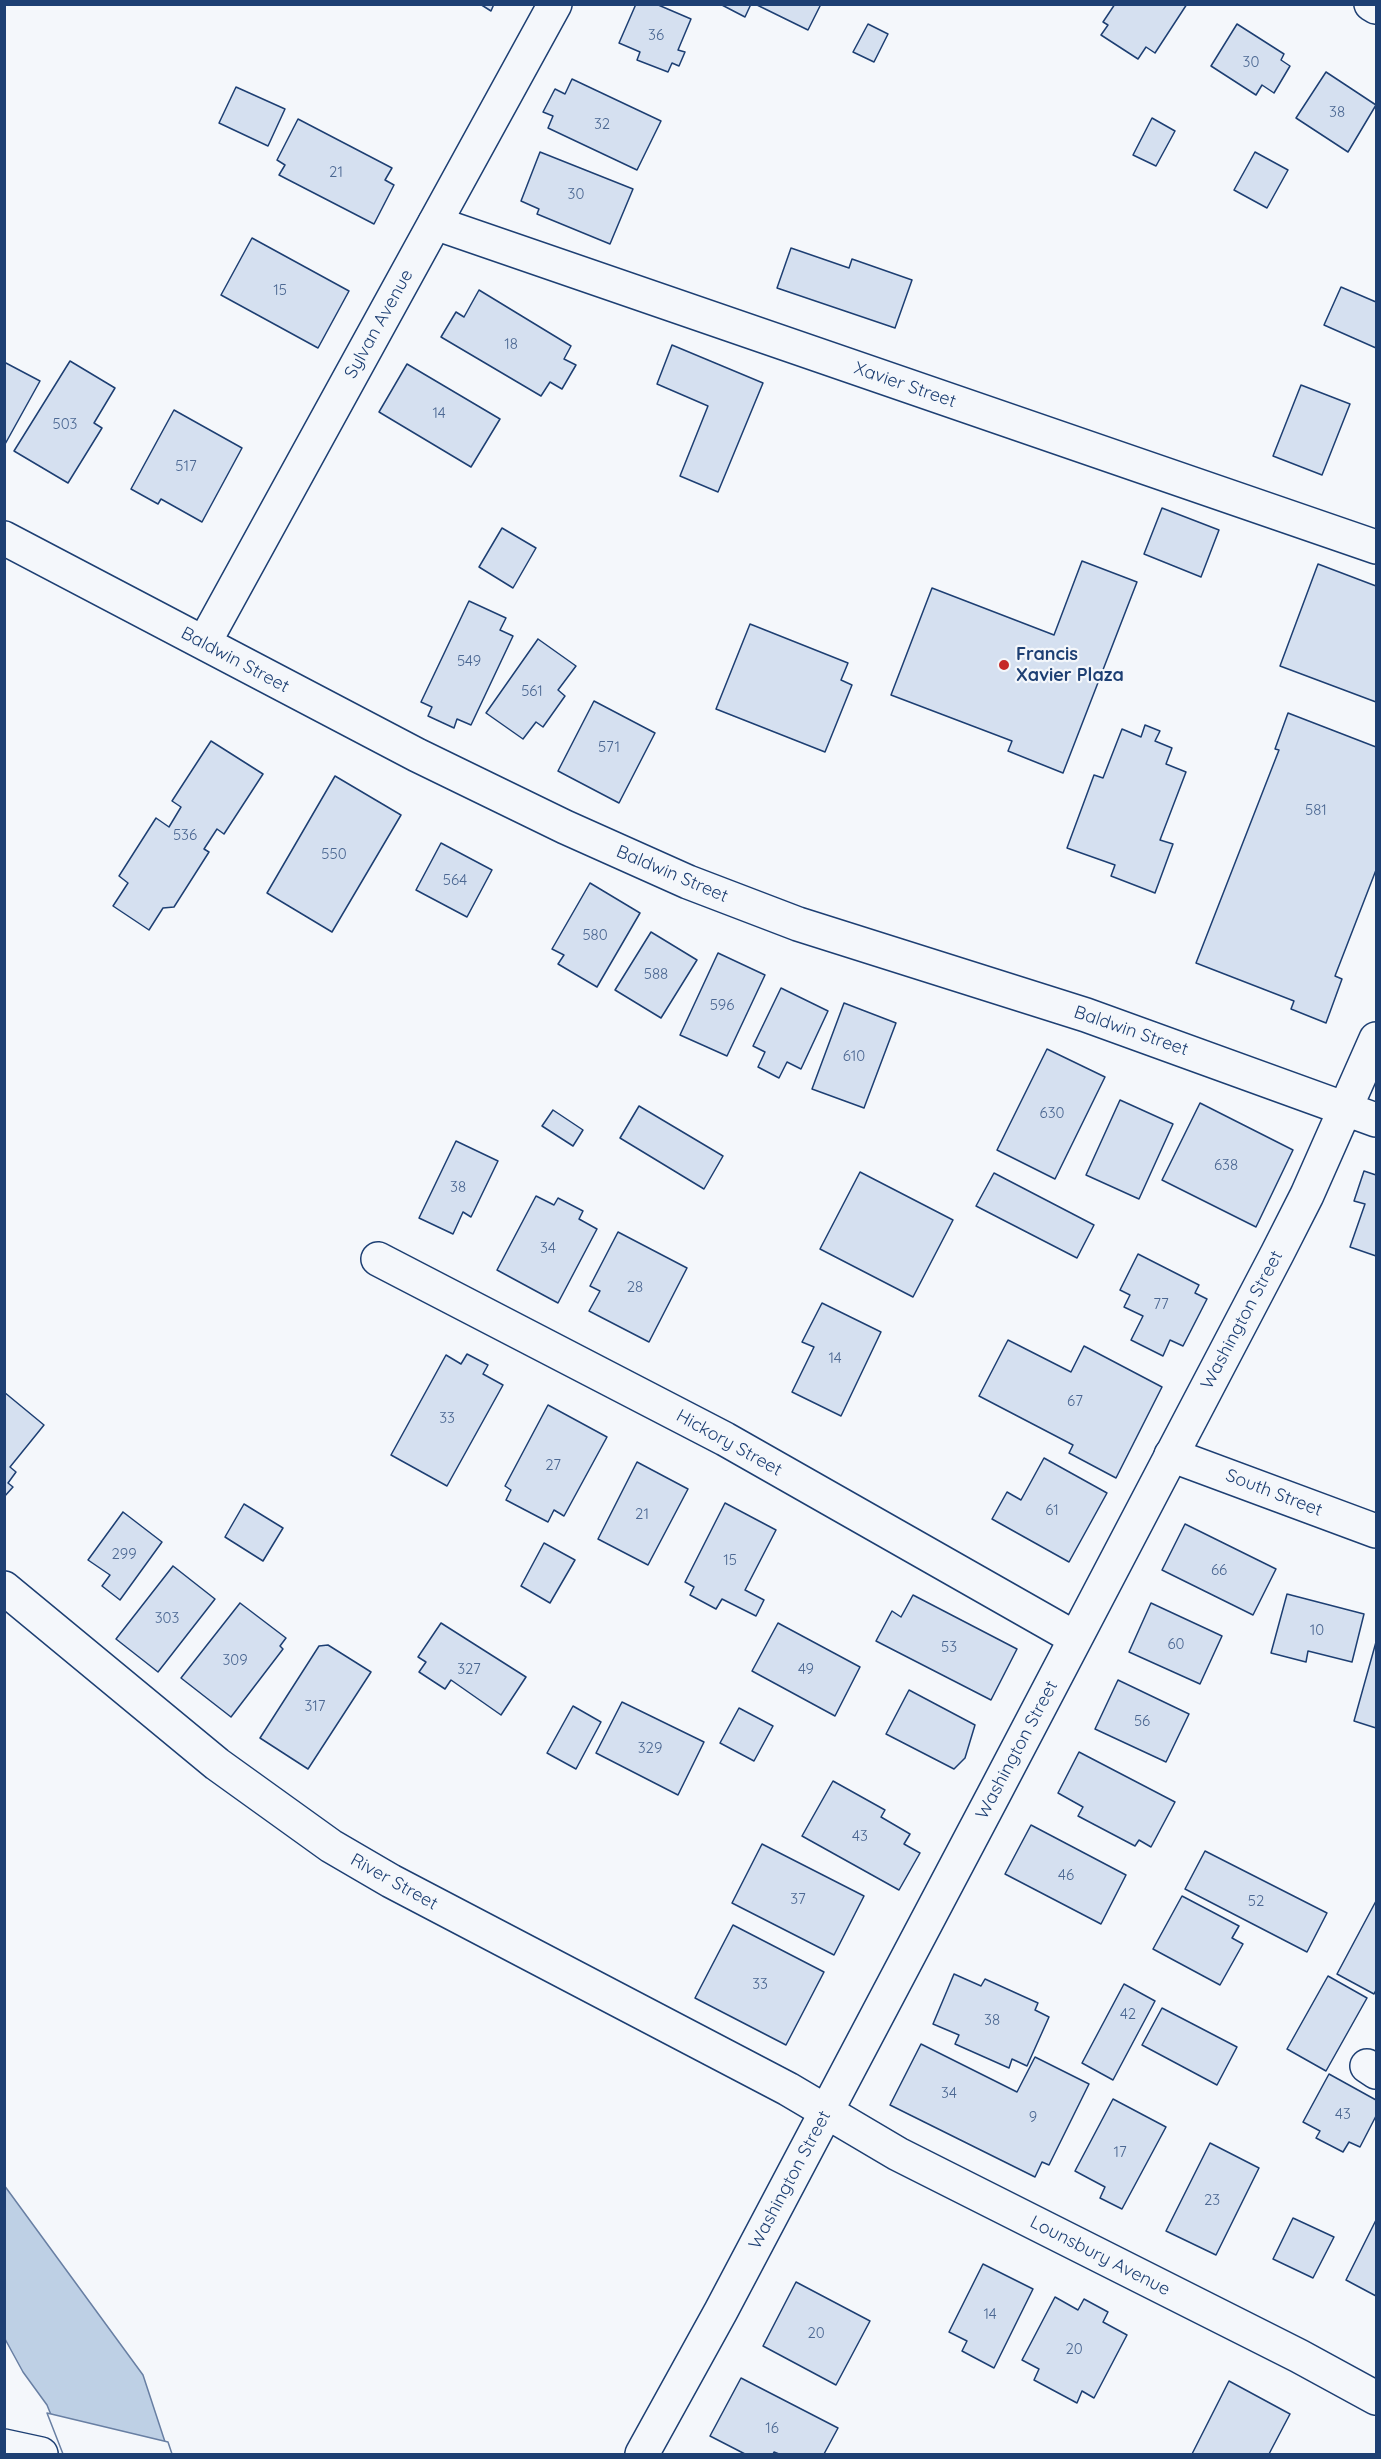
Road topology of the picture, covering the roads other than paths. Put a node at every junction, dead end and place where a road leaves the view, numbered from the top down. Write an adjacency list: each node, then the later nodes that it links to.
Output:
1 (555, 4): 4 (street, Sylvan Avenue)
2 (1371, 4): 3 (street)
3 (1377, 7)
4 (435, 223): 6 (street, Xavier Street); 7 (street, Sylvan Avenue)
5 (4, 538): 7 (street, Baldwin Street)
6 (1377, 547)
7 (204, 643): 9 (street, Baldwin Street)
8 (1377, 1039): 9 (street, Washington Street)
9 (1346, 1109): 10 (street, Baldwin Street); 12 (street, Washington Street)
10 (1377, 1120)
11 (378, 1259): 15 (street, Hickory Street)
12 (1172, 1455): 13 (street, South Street); 15 (street, Washington Street)
13 (1377, 1531)
14 (4, 1588): 16 (street, River Street)
15 (1075, 1638): 16 (street, Washington Street)
16 (826, 2111): 17 (street, Lounsbury Avenue); 20 (street, Washington Street)
17 (1377, 2398)
18 (4, 2446): 19 (street)
19 (41, 2454)
20 (642, 2454)

